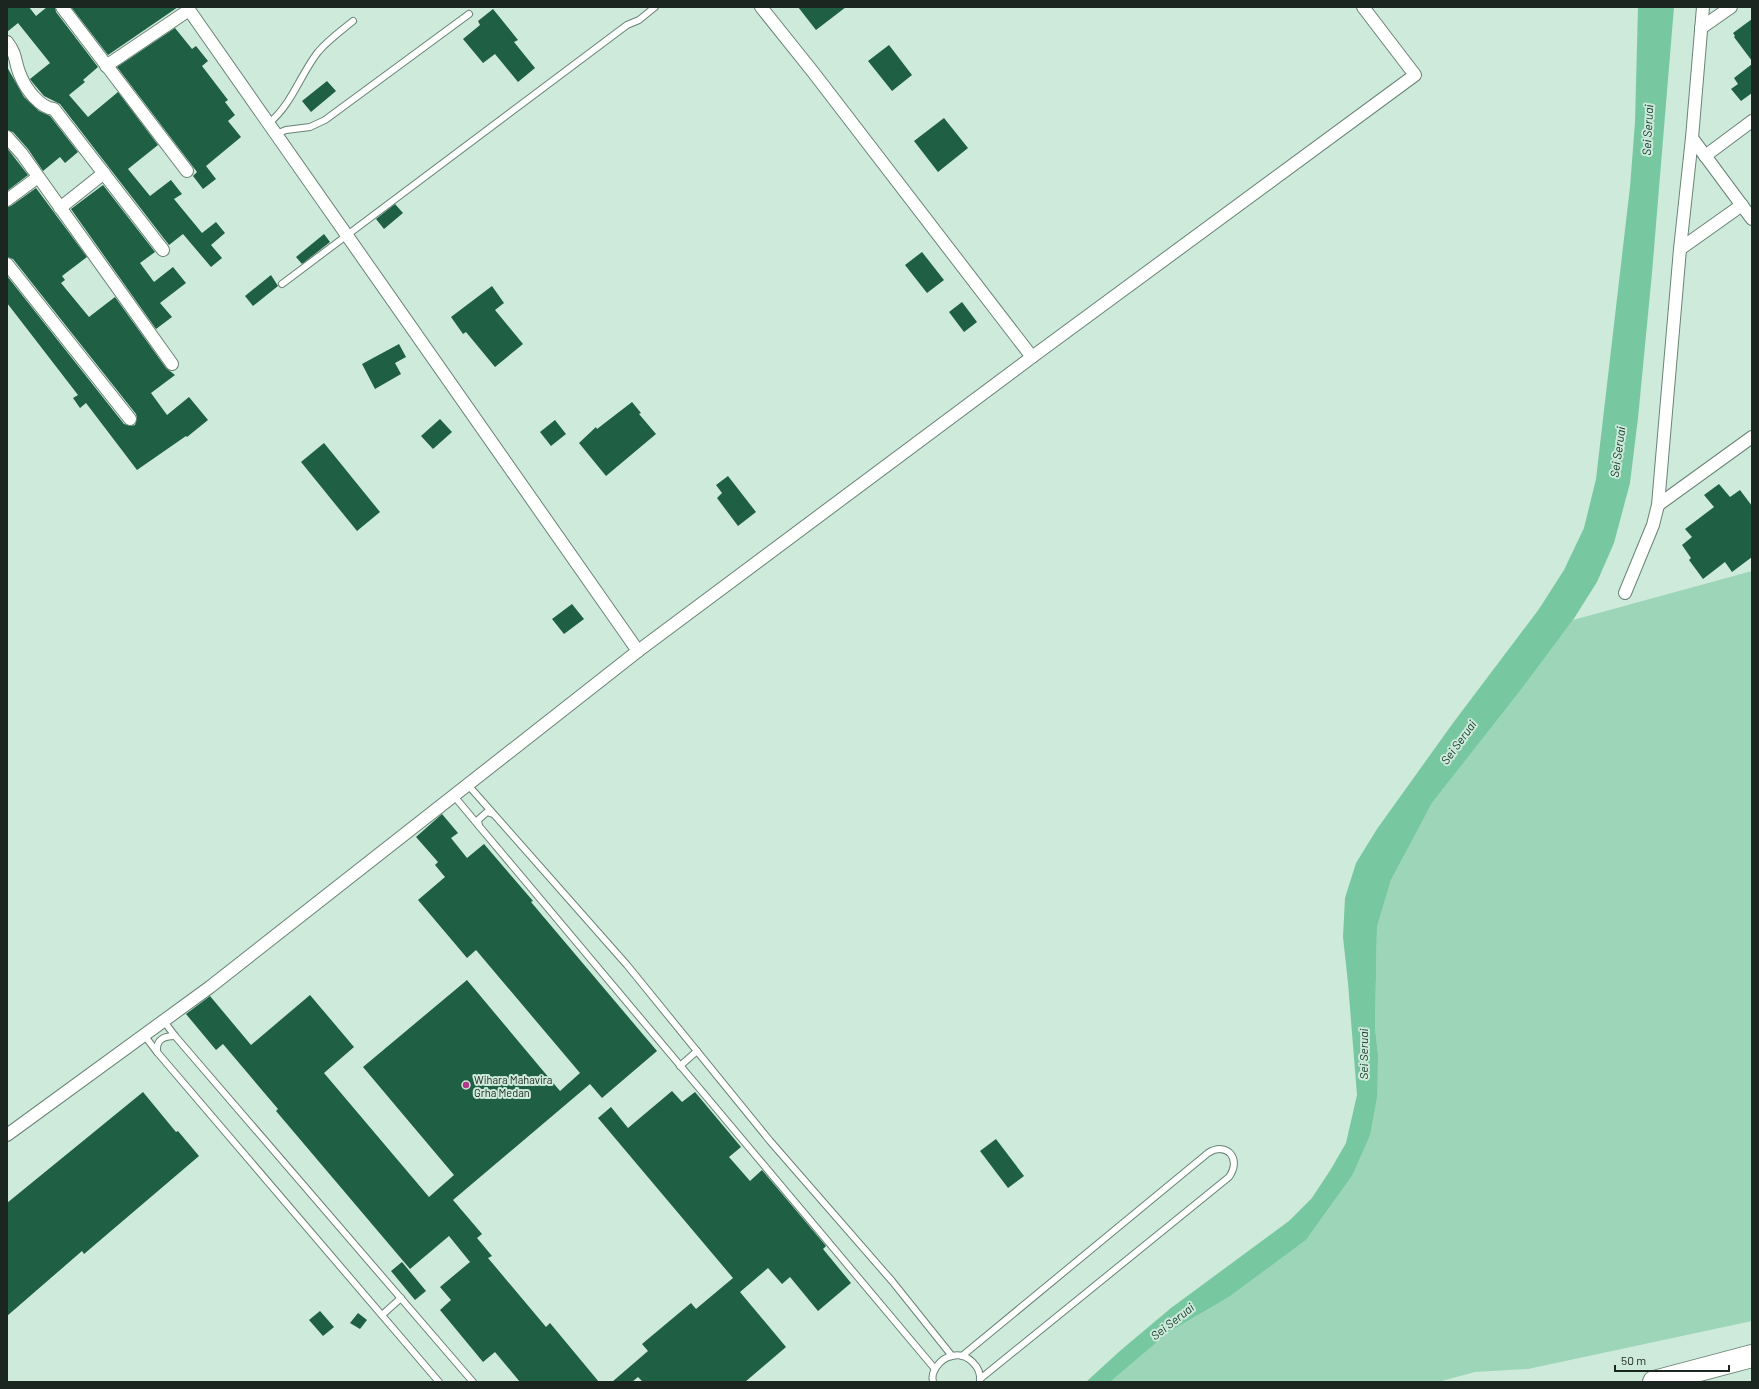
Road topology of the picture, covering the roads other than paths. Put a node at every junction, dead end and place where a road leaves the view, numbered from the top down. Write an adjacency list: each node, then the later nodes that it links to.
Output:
1 (62, 7): 12 (street)
2 (655, 7): 26 (lane)
3 (761, 7): 31 (street)
4 (1363, 7): 31 (street)
5 (1704, 7): 10 (street)
6 (1731, 7): 10 (street)
7 (188, 8): 12 (street); 14 (street)
8 (469, 14): 15 (lane)
9 (353, 21): 14 (lane)
10 (1701, 28): 17 (street)
11 (7, 42): 20 (street)
12 (106, 66): 19 (street)
13 (1752, 121): 18 (street)
14 (269, 123): 15 (street)
15 (276, 134): 26 (street)
16 (7, 137): 21 (street)
17 (1692, 138): 18 (street); 27 (street)
18 (1705, 156): 23 (street)
19 (187, 171)
20 (104, 173): 24 (street); 28 (street)
21 (38, 177): 22 (street); 24 (street)
22 (7, 200)
23 (1742, 205): 25 (street); 27 (street)
24 (60, 208): 32 (street)
25 (1752, 219)
26 (347, 234): 30 (lane); 37 (street)
27 (1680, 249): 35 (street)
28 (163, 250)
29 (7, 264): 33 (street)
30 (282, 284)
31 (1032, 357): 37 (street)
32 (172, 364)
33 (130, 419)
34 (1752, 437): 35 (street)
35 (1658, 505): 36 (street)
36 (1625, 593)
37 (638, 651): 38 (street)
38 (468, 785): 39 (street); 40 (lane)
39 (454, 796): 41 (lane); 42 (street)
40 (493, 814): 41 (lane); 45 (lane)
41 (479, 826): 47 (lane)
42 (163, 1020): 43 (street); 44 (lane)
43 (144, 1035): 46 (lane); 48 (street)
44 (175, 1036): 46 (lane); 49 (lane)
45 (697, 1051): 47 (lane); 51 (lane)
46 (157, 1052): 50 (lane)
47 (680, 1066): 54 (lane)
48 (7, 1135)
49 (401, 1298): 50 (lane); 58 (lane)
50 (382, 1315): 57 (lane)
51 (952, 1356): 52 (lane); 54 (lane)
52 (962, 1356): 56 (lane); 56 (lane)
53 (1752, 1356): 59 (highway)
54 (935, 1368): 55 (lane)
55 (931, 1381)
56 (980, 1381)
57 (439, 1382)
58 (473, 1382)
59 (1654, 1382)

